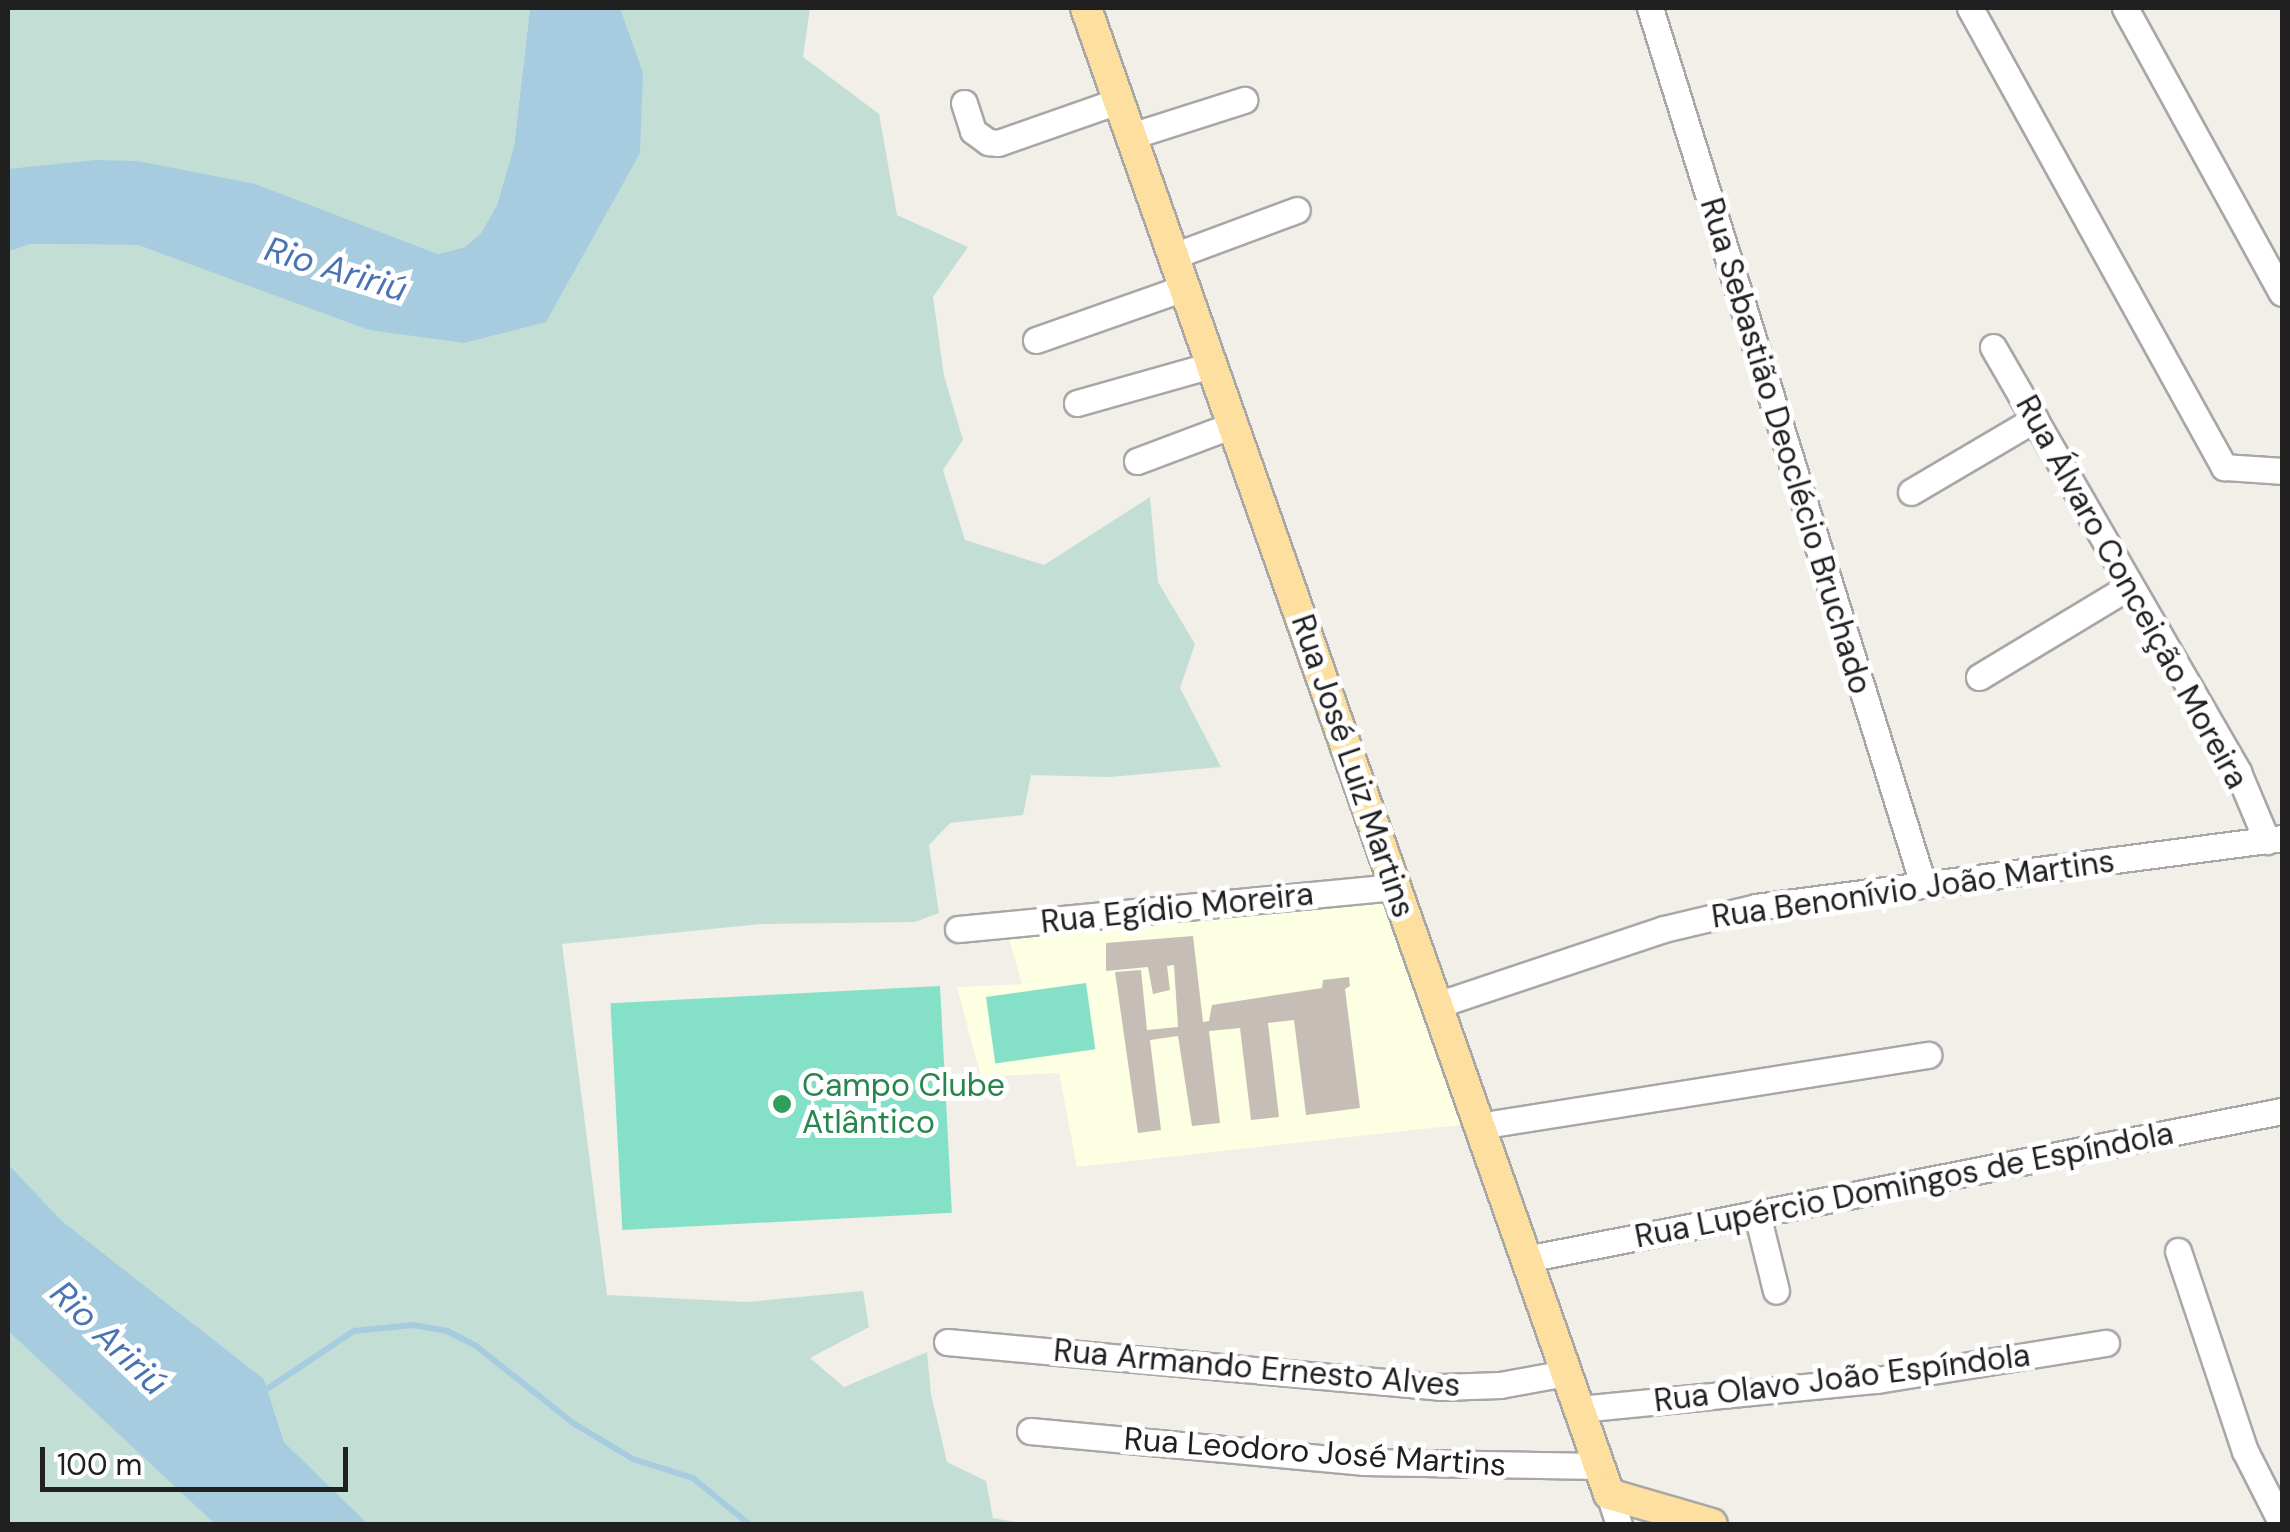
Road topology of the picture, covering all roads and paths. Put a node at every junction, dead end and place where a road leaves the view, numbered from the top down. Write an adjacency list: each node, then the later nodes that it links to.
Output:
1 (1086, 8): 6 (main road, Rua José Luiz Martins)
2 (1650, 8): 25 (street, Rua Sebastião Deoclécio Bruchado)
3 (1970, 8): 20 (street)
4 (2125, 8): 12 (street)
5 (1244, 100): 8 (street)
6 (1118, 101): 7 (street); 8 (main road, Rua José Luiz Martins)
7 (964, 103)
8 (1131, 136): 10 (main road, Rua José Luiz Martins)
9 (1298, 210): 10 (street)
10 (1173, 256): 11 (main road, Rua José Luiz Martins)
11 (1184, 288): 13 (street); 15 (main road, Rua José Luiz Martins)
12 (2282, 293)
13 (1036, 340)
14 (1993, 346): 17 (street, Rua Álvaro Conceição Moreira)
15 (1211, 365): 16 (street); 18 (main road, Rua José Luiz Martins)
16 (1077, 403)
17 (2035, 419): 21 (street); 22 (street, Rua Álvaro Conceição Moreira)
18 (1232, 426): 19 (street); 26 (main road, Rua José Luiz Martins)
19 (1137, 461)
20 (2282, 471)
21 (1911, 492)
22 (2130, 586): 23 (street); 24 (street, Rua Álvaro Conceição Moreira)
23 (1978, 677)
24 (2275, 839): 25 (street, Rua Benonívio João Martins)
25 (1922, 884): 28 (street, Rua Benonívio João Martins)
26 (1395, 887): 27 (street, Rua Egídio Moreira); 28 (main road, Rua José Luiz Martins)
27 (958, 930)
28 (1437, 1005): 31 (main road, Rua José Luiz Martins)
29 (1928, 1056): 31 (street)
30 (2282, 1111): 32 (street, Rua Lupércio Domingos de Espíndola)
31 (1480, 1126): 34 (main road, Rua José Luiz Martins)
32 (1757, 1214): 34 (street, Rua Lupércio Domingos de Espíndola); 35 (street)
33 (2178, 1251): 44 (street)
34 (1526, 1258): 38 (main road, Rua José Luiz Martins)
35 (1776, 1291)
36 (947, 1342): 38 (street, Rua Armando Ernesto Alves)
37 (2106, 1343): 39 (street, Rua Olavo João Espíndola)
38 (1566, 1373): 39 (main road, Rua José Luiz Martins)
39 (1579, 1408): 41 (main road, Rua José Luiz Martins)
40 (1030, 1431): 41 (street, Rua Leodoro José Martins)
41 (1604, 1480): 42 (street, Rua José Luiz Martins); 43 (main road)
42 (1620, 1524)
43 (1712, 1524)
44 (2282, 1524)

